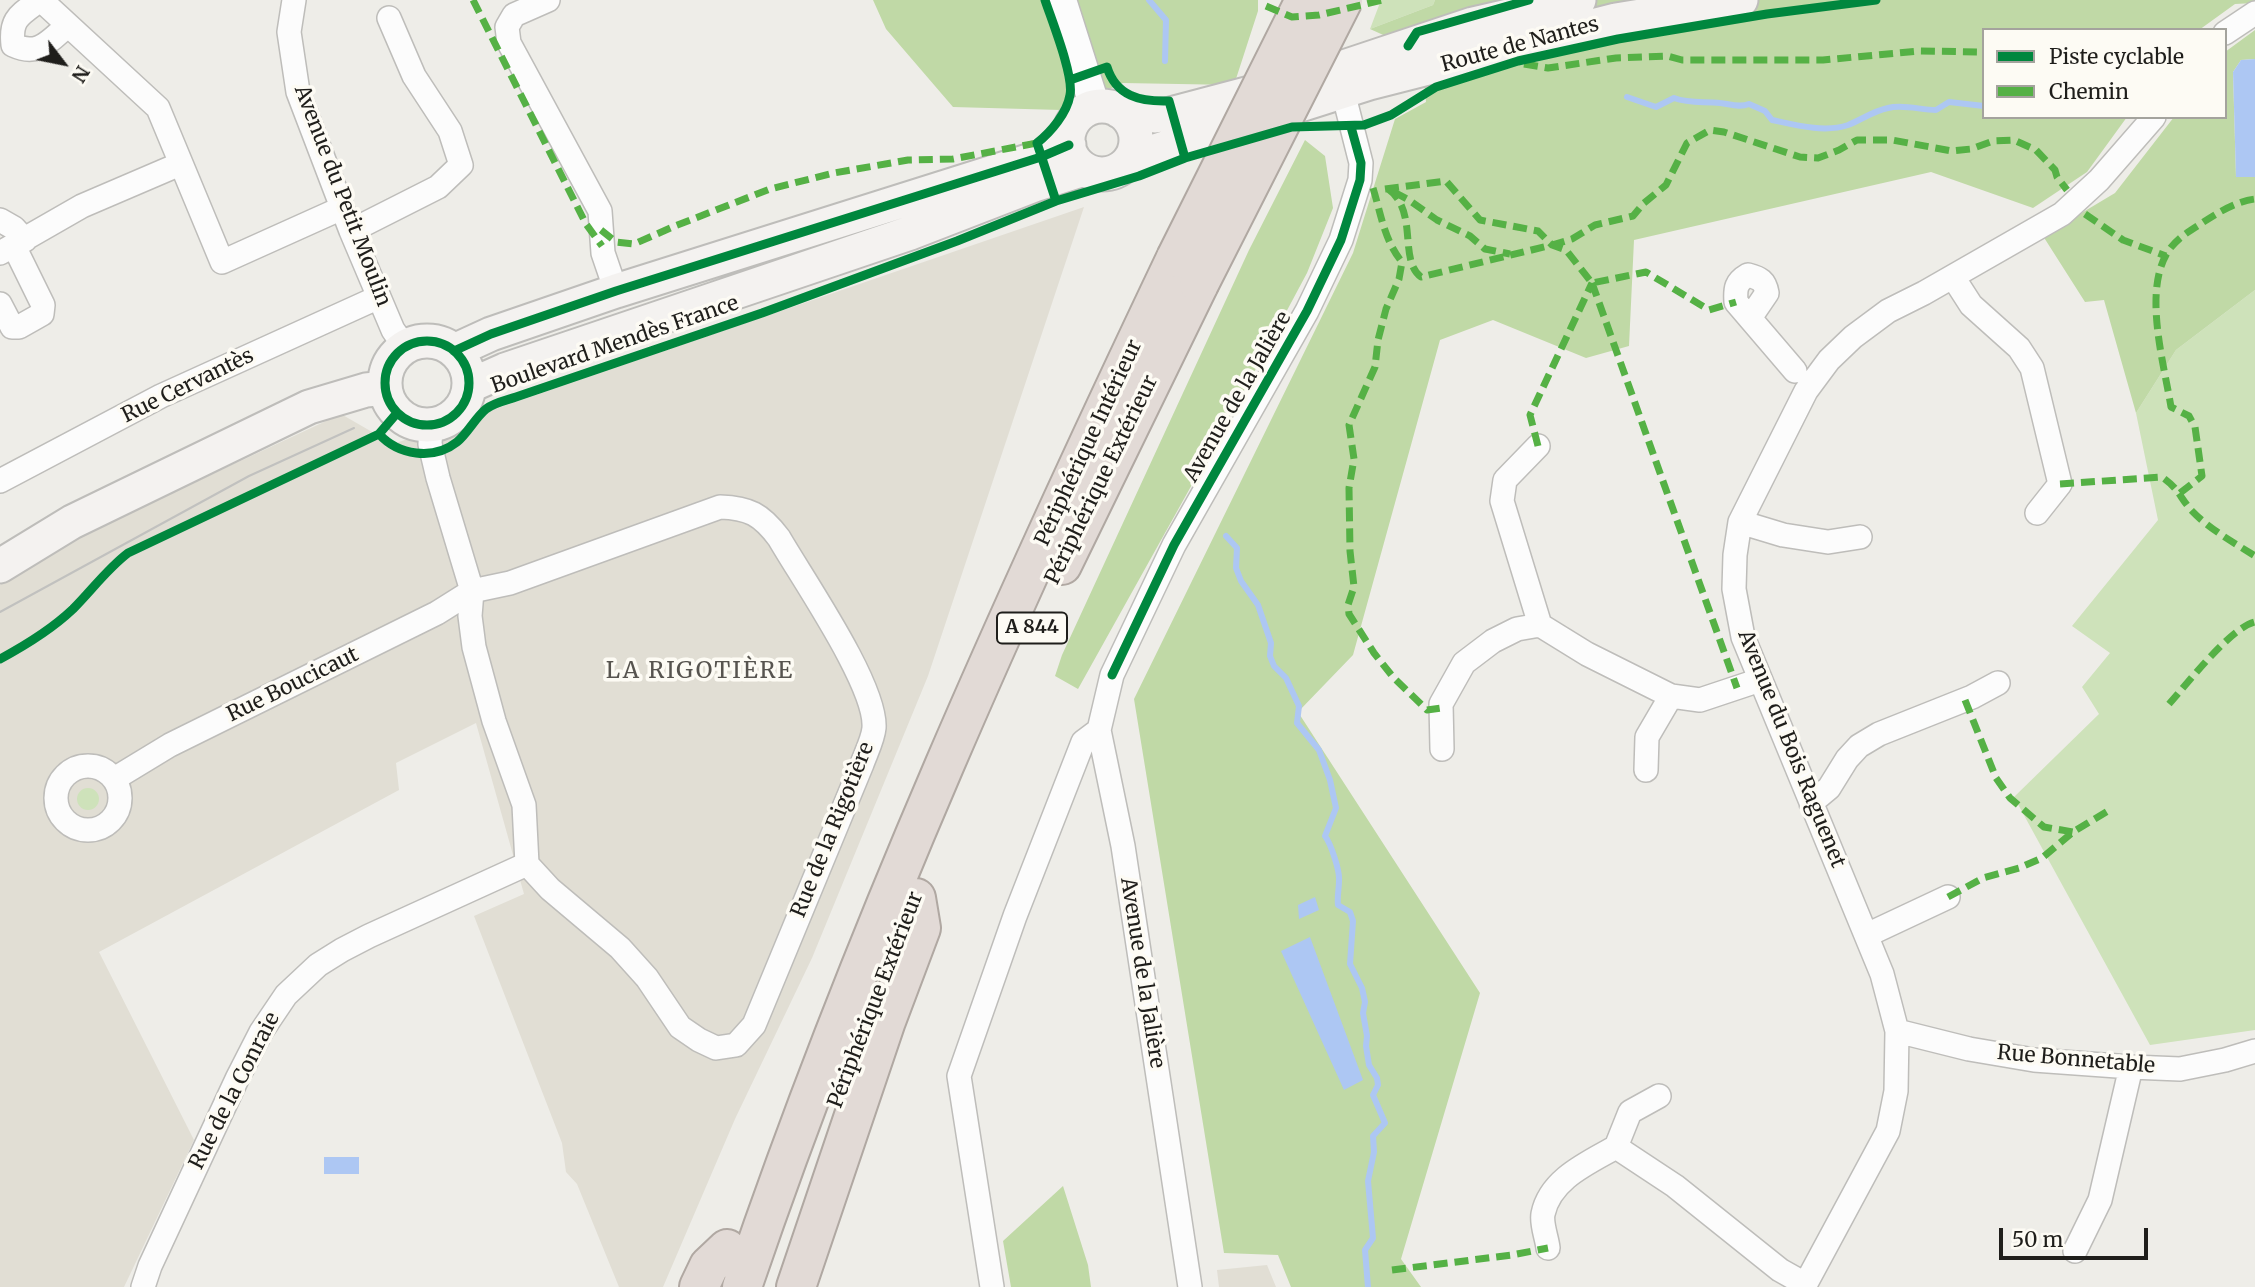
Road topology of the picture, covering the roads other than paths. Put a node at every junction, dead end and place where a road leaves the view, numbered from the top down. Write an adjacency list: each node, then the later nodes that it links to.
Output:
1 (41, 0): 11 (street); 11 (street)
2 (294, 0): 19 (street, Avenue du Petit Moulin)
3 (548, 0): 25 (street)
4 (1061, 0): 14 (street)
5 (1305, 0): 23 (highway, Périphérique Intérieur / A 844, bridge)
6 (1343, 0): 23 (highway, Périphérique Extérieur / A 844, bridge)
7 (1579, 0): 13 (main road, Route de Nantes)
8 (1741, 0): 13 (main road, Route de Nantes)
9 (2255, 13): 12 (street)
10 (389, 18): 21 (street)
11 (68, 25): 18 (street)
12 (2227, 32)
13 (1340, 81): 14 (main road, Route de Nantes); 17 (main road, Route de Nantes); 46 (street, Avenue de la Jalière)
14 (1107, 109): 16 (main road); 17 (main road)
15 (2152, 119): 24 (street, Avenue du Bois Raguenet)
16 (1077, 157): 17 (main road); 25 (main road); 32 (main road, Boulevard Mendès France)
17 (1130, 159)
18 (180, 164): 19 (street); 22 (street)
19 (342, 208): 21 (street, Avenue du Petit Moulin)
20 (0, 220): 22 (street)
21 (351, 231): 26 (street, Avenue du Petit Moulin)
22 (13, 247): 27 (street)
23 (1187, 271): 49 (highway, Périphérique Intérieur / A 844); 54 (highway, Périphérique Extérieur / A 844)
24 (1953, 277): 37 (street); 38 (street, Avenue du Bois Raguenet)
25 (616, 291): 30 (main road)
26 (379, 297): 29 (street, Avenue du Petit Moulin); 36 (street, Rue Cervantès)
27 (0, 304)
28 (1750, 318): 31 (street)
29 (405, 347): 30 (main road); 33 (main road)
30 (454, 351): 32 (main road)
31 (1795, 371)
32 (469, 386): 34 (main road)
33 (385, 388): 34 (main road); 40 (main road)
34 (431, 425): 41 (street)
35 (1538, 446): 42 (street)
36 (0, 481)
37 (2037, 513)
38 (1740, 522): 39 (street); 43 (street, Avenue du Bois Raguenet)
39 (1860, 537)
40 (0, 566)
41 (472, 591): 50 (street, Rue Boucicaut); 52 (street); 52 (street, Rue de la Rigotière)
42 (1540, 625): 45 (street); 47 (street)
43 (1760, 680): 45 (street); 51 (street, Avenue du Bois Raguenet)
44 (1998, 683): 51 (street)
45 (1671, 696): 48 (street)
46 (1099, 730): 71 (street); 72 (street, Avenue de la Jalière)
47 (1442, 749)
48 (1646, 770)
49 (941, 771): 62 (highway); 68 (highway, Périphérique Intérieur / A 844)
50 (114, 779)
51 (1811, 803): 55 (street, Avenue du Bois Raguenet)
52 (527, 864): 65 (street, Rue de la Conraie)
53 (1948, 897): 55 (street)
54 (916, 898): 69 (highway, Périphérique Extérieur / A 844); 70 (highway)
55 (1867, 935): 56 (street, Avenue du Bois Raguenet)
56 (1897, 1031): 58 (street, Rue Bonnetable); 64 (street, Avenue du Bois Raguenet)
57 (2255, 1051): 58 (street, Rue Bonnetable)
58 (2131, 1067): 63 (street)
59 (1659, 1096): 60 (street)
60 (1616, 1147): 61 (street); 64 (street)
61 (1548, 1248)
62 (727, 1249): 66 (highway); 67 (highway)
63 (2075, 1251)
64 (1805, 1285)
65 (143, 1287)
66 (699, 1287)
67 (715, 1287)
68 (742, 1287)
69 (769, 1287)
70 (796, 1287)
71 (992, 1287)
72 (1190, 1287)

